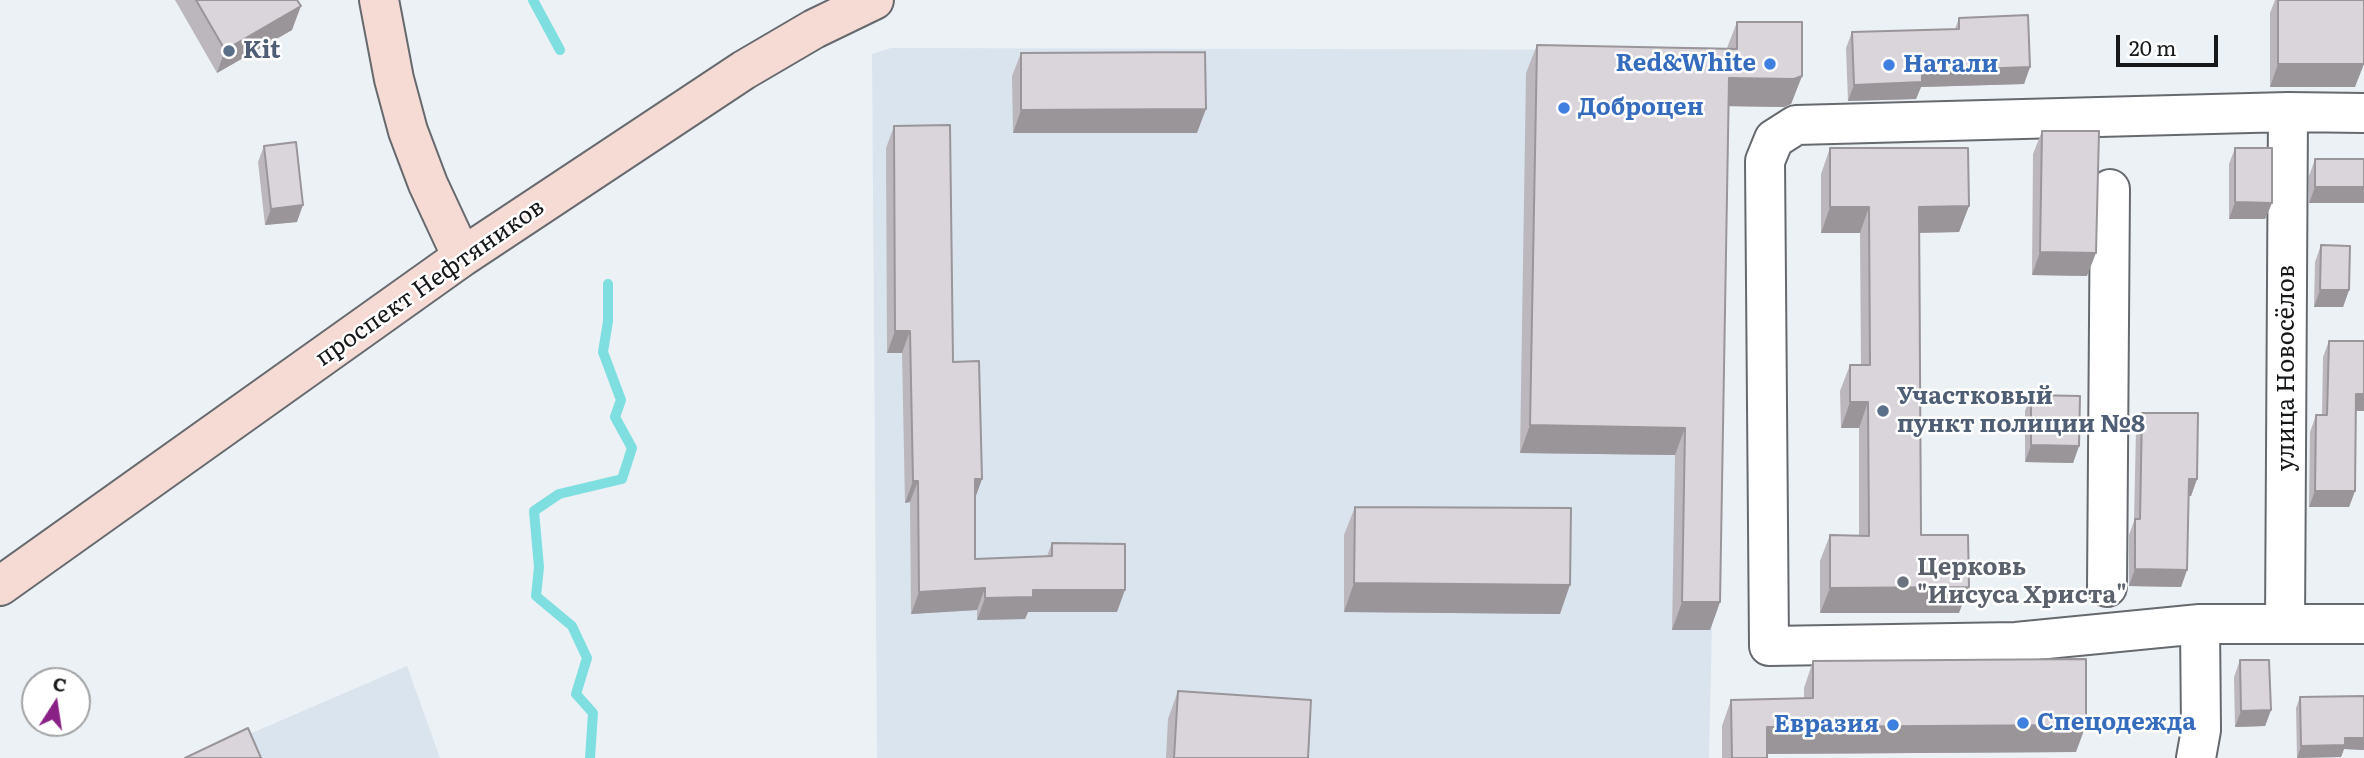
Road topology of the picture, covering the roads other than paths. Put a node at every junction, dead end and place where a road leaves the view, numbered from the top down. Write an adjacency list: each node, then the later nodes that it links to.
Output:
1 (379, 0): 6 (main road)
2 (874, 0): 6 (main road, проспект Нефтяников)
3 (2288, 112): 4 (street); 9 (street, улица Новосёлов); 10 (street)
4 (2364, 113)
5 (2110, 189): 8 (street)
6 (462, 257): 7 (main road, проспект Нефтяников)
7 (0, 586)
8 (2107, 587)
9 (2286, 623): 10 (street); 11 (street)
10 (2200, 624): 12 (street)
11 (2364, 624)
12 (2196, 758)

